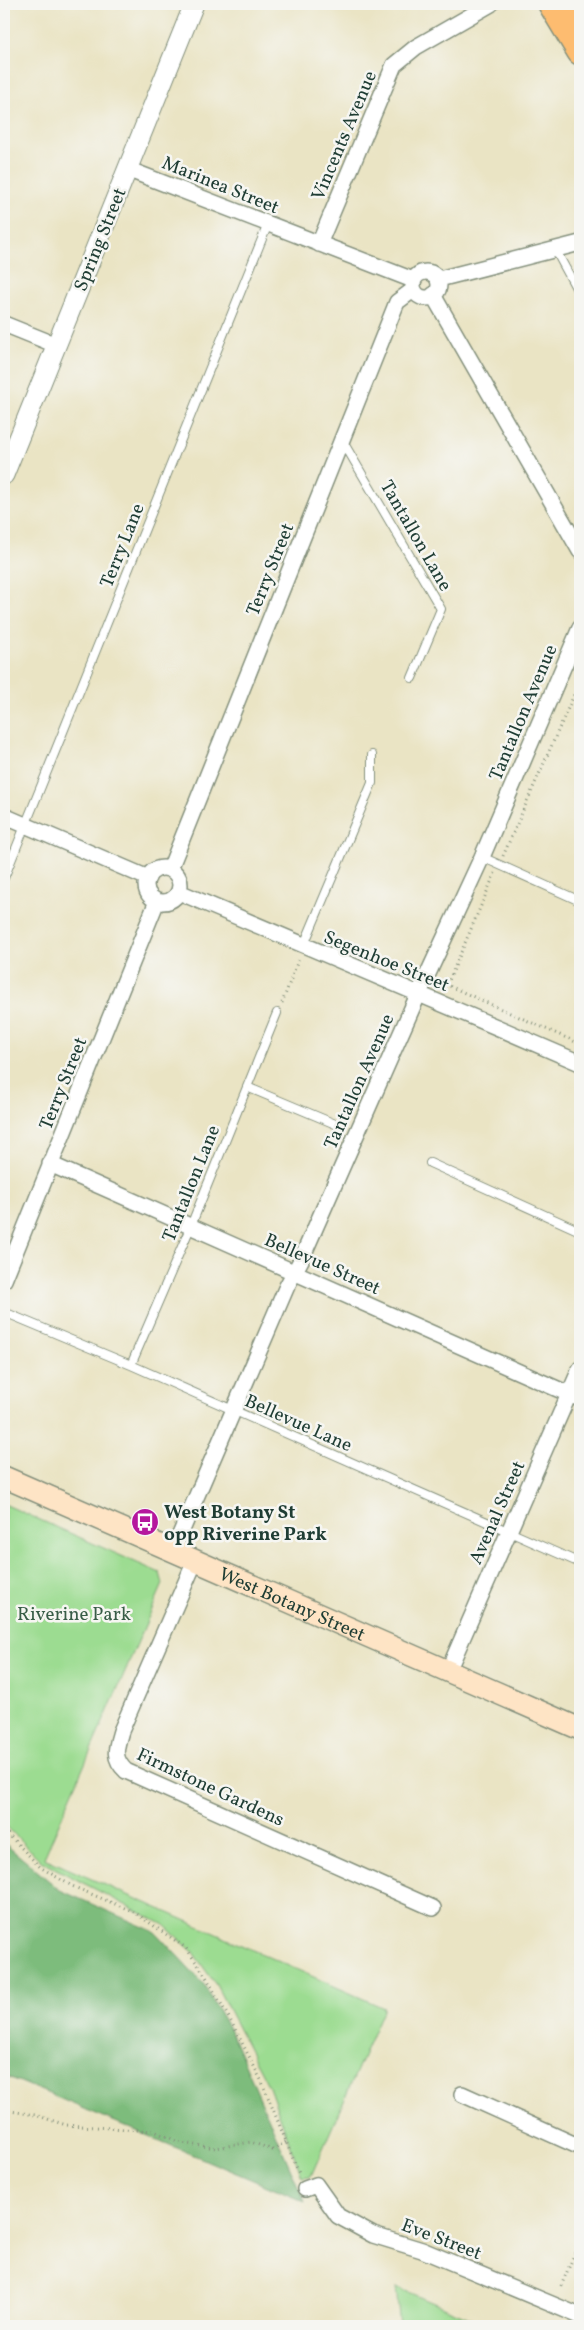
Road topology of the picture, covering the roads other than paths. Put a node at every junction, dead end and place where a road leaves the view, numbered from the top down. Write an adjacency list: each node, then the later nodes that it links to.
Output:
1 (194, 4): 7 (street, Spring Street)
2 (491, 4): 10 (street, Vincents Avenue)
3 (551, 4): 6 (highway)
4 (576, 4): 5 (highway)
5 (580, 11)
6 (580, 52)
7 (127, 169): 8 (street, Marinea Street); 17 (street, Spring Street)
8 (268, 224): 10 (street, Marinea Street); 25 (lane, Terry Lane)
9 (580, 243): 11 (street)
10 (319, 244): 13 (street, Marinea Street)
11 (555, 249): 12 (street); 14 (lane)
12 (439, 280): 13 (street); 15 (street)
13 (413, 285): 15 (street); 18 (street, Terry Street)
14 (580, 294)
15 (433, 295): 20 (street)
16 (4, 324): 17 (street)
17 (56, 345): 19 (street, Spring Street)
18 (342, 440): 22 (lane, Tantallon Lane); 27 (street, Terry Street)
19 (4, 475)
20 (580, 551)
21 (580, 628): 26 (street, Tantallon Avenue)
22 (412, 678)
23 (372, 755): 33 (lane)
24 (4, 816): 25 (street)
25 (25, 825): 28 (lane, Terry Lane); 29 (street)
26 (482, 857): 32 (lane); 34 (street, Tantallon Avenue)
27 (170, 869): 29 (street); 30 (street)
28 (4, 878)
29 (148, 878): 31 (street)
30 (179, 892): 31 (street); 33 (street, Segenhoe Street)
31 (157, 901): 40 (street, Terry Street)
32 (580, 901)
33 (303, 947): 34 (street, Segenhoe Street)
34 (419, 995): 36 (street, Segenhoe Street); 43 (street, Tantallon Avenue)
35 (277, 1013): 37 (lane, Tantallon Lane)
36 (580, 1064)
37 (247, 1087): 38 (lane); 41 (lane, Tantallon Lane)
38 (340, 1126)
39 (430, 1163): 42 (lane)
40 (50, 1164): 41 (street, Bellevue Street); 44 (street, Terry Street)
41 (190, 1228): 43 (street, Bellevue Street); 46 (lane, Tantallon Lane)
42 (580, 1231)
43 (295, 1272): 48 (street, Bellevue Street); 49 (street, Tantallon Avenue)
44 (4, 1280)
45 (4, 1312): 46 (lane, Bellevue Lane)
46 (131, 1365): 49 (lane, Bellevue Lane)
47 (580, 1369): 48 (street, Avenal Street)
48 (575, 1397): 51 (street, Avenal Street)
49 (234, 1412): 51 (lane, Bellevue Lane); 52 (street, Tantallon Avenue)
50 (4, 1477): 52 (main road, West Botany Street)
51 (508, 1533): 54 (lane, Bellevue Lane); 55 (street, Avenal Street)
52 (174, 1551): 53 (main road, West Botany Street)
53 (195, 1561): 55 (main road, West Botany Street); 57 (street, Firmstone Gardens)
54 (580, 1563)
55 (448, 1671): 56 (main road, West Botany Street)
56 (580, 1729)
57 (433, 1908)
58 (462, 2094): 59 (street)
59 (580, 2147)
60 (305, 2190): 61 (street, Eve Street)
61 (579, 2310)

